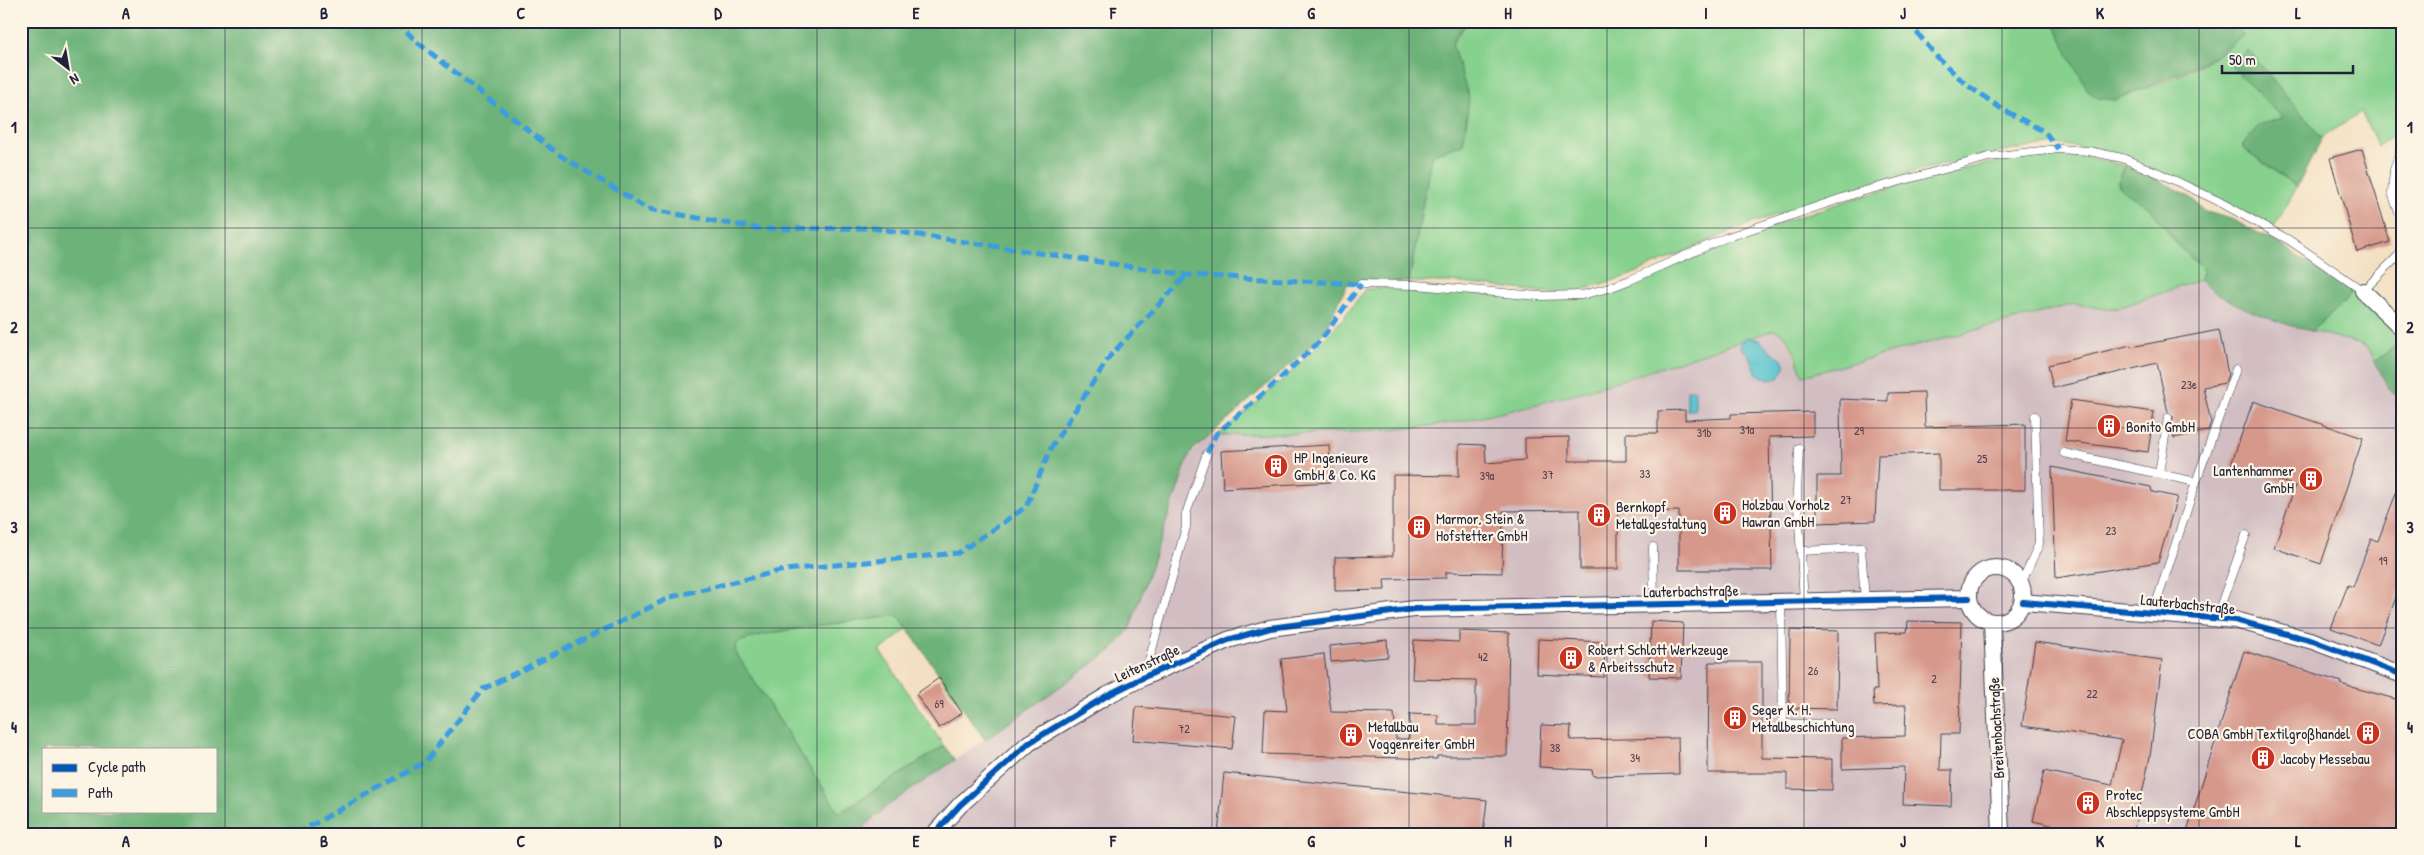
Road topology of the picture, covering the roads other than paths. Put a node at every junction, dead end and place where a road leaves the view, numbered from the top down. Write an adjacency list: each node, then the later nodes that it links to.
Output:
1 (2403, 141): 2 (lane)
2 (2403, 224)
3 (2403, 248): 5 (lane)
4 (1361, 284): 5 (lane)
5 (2364, 291): 6 (street)
6 (2403, 329)
7 (2236, 369): 14 (lane)
8 (2035, 416): 18 (lane)
9 (2168, 418): 13 (lane)
10 (1799, 448): 17 (lane)
11 (1207, 453): 30 (lane, Leitenstraße)
12 (2064, 453): 13 (lane)
13 (2159, 473): 14 (lane)
14 (2196, 482): 26 (lane)
15 (2246, 535): 27 (lane)
16 (1653, 547): 24 (lane)
17 (1801, 550): 20 (lane); 21 (lane)
18 (2021, 584): 19 (street); 23 (street)
19 (1969, 598): 20 (street, Lauterbachstraße); 28 (street)
20 (1865, 600): 21 (street, Lauterbachstraße)
21 (1804, 601): 22 (street, Lauterbachstraße)
22 (1781, 602): 24 (street, Lauterbachstraße); 31 (lane)
23 (2023, 602): 26 (street, Lauterbachstraße); 28 (street)
24 (1654, 604): 25 (street, Lauterbachstraße)
25 (1414, 609): 30 (street, Leitenstraße)
26 (2153, 613): 27 (street, Lauterbachstraße)
27 (2216, 618): 29 (street, Lauterbachstraße)
28 (1992, 622): 33 (street, Breitenbachstraße)
29 (2403, 675)
30 (1144, 677): 32 (street, Leitenstraße)
31 (1832, 724)
32 (934, 834)
33 (2001, 834)

